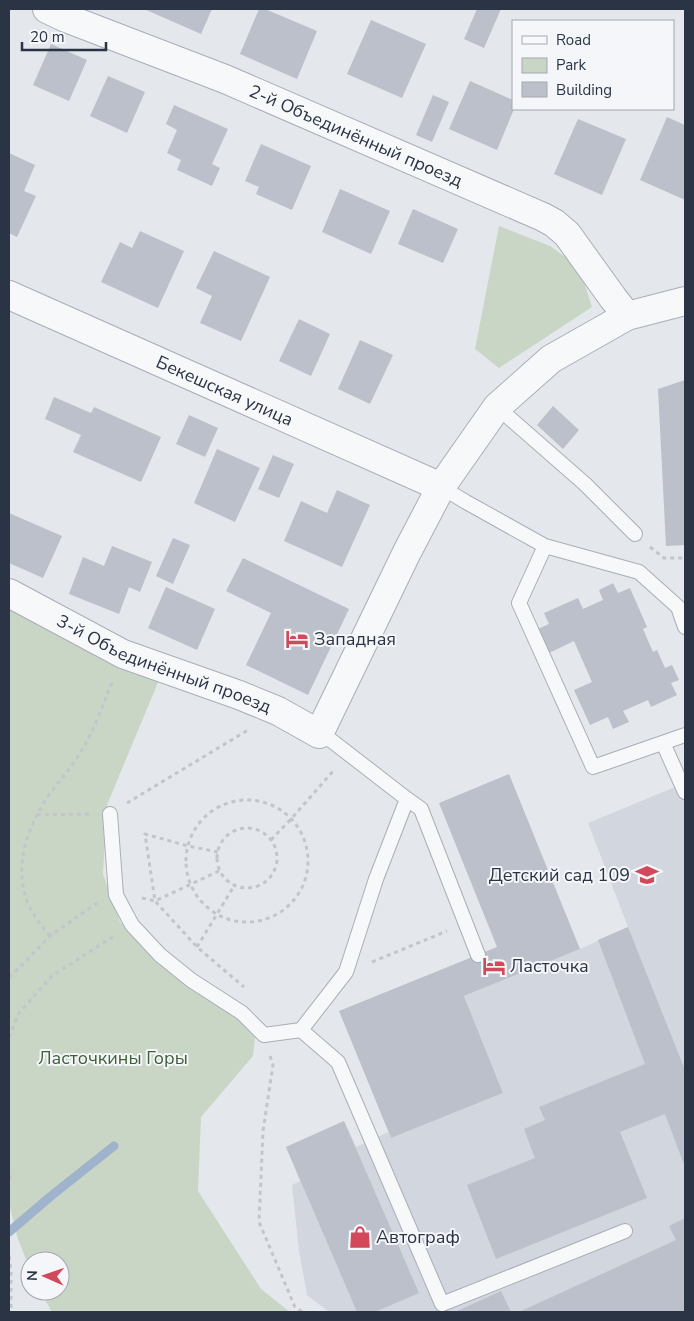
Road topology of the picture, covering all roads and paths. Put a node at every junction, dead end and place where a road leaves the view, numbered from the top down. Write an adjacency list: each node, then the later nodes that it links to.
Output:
1 (47, 9): 4 (street, 2-й Объединённый проезд)
2 (9, 295): 6 (street, Бекешская улица)
3 (685, 301): 4 (street)
4 (627, 316): 5 (street)
5 (497, 407): 6 (street); 7 (lane)
6 (441, 487): 8 (lane); 14 (street)
7 (635, 534): 9 (path)
8 (545, 546): 11 (lane); 16 (lane)
9 (685, 558)
10 (9, 593): 12 (street, 3-й Объединённый проезд)
11 (685, 627)
12 (123, 654): 13 (street, 3-й Объединённый проезд); 21 (path)
13 (278, 711): 14 (street, 3-й Объединённый проезд); 20 (path)
14 (319, 734): 19 (lane)
15 (685, 735): 16 (lane)
16 (663, 743): 18 (lane)
17 (337, 767): 22 (path)
18 (685, 792)
19 (407, 799): 36 (lane); 37 (lane)
20 (110, 814): 21 (path); 29 (lane)
21 (37, 815): 34 (path)
22 (291, 819): 23 (path); 24 (path); 31 (path)
23 (270, 840): 25 (path); 28 (path)
24 (188, 846): 25 (path); 27 (path); 30 (path)
25 (218, 852): 26 (path)
26 (220, 871): 27 (path); 28 (path)
27 (190, 884): 30 (path); 31 (path)
28 (234, 886): 31 (path)
29 (116, 894): 30 (path); 32 (lane); 34 (path)
30 (155, 901): 35 (path)
31 (216, 914): 35 (path)
32 (132, 925): 41 (lane); 42 (path)
33 (451, 928): 37 (path)
34 (50, 936): 38 (path)
35 (197, 947): 39 (path)
36 (478, 954)
37 (346, 972): 40 (lane)
38 (9, 977)
39 (250, 992)
40 (301, 1030): 41 (lane); 45 (lane)
41 (264, 1035): 48 (path)
42 (9, 1037)
43 (9, 1176): 44 (path)
44 (9, 1180)
45 (625, 1231)
46 (9, 1256): 47 (path)
47 (12, 1312)
48 (303, 1312)

